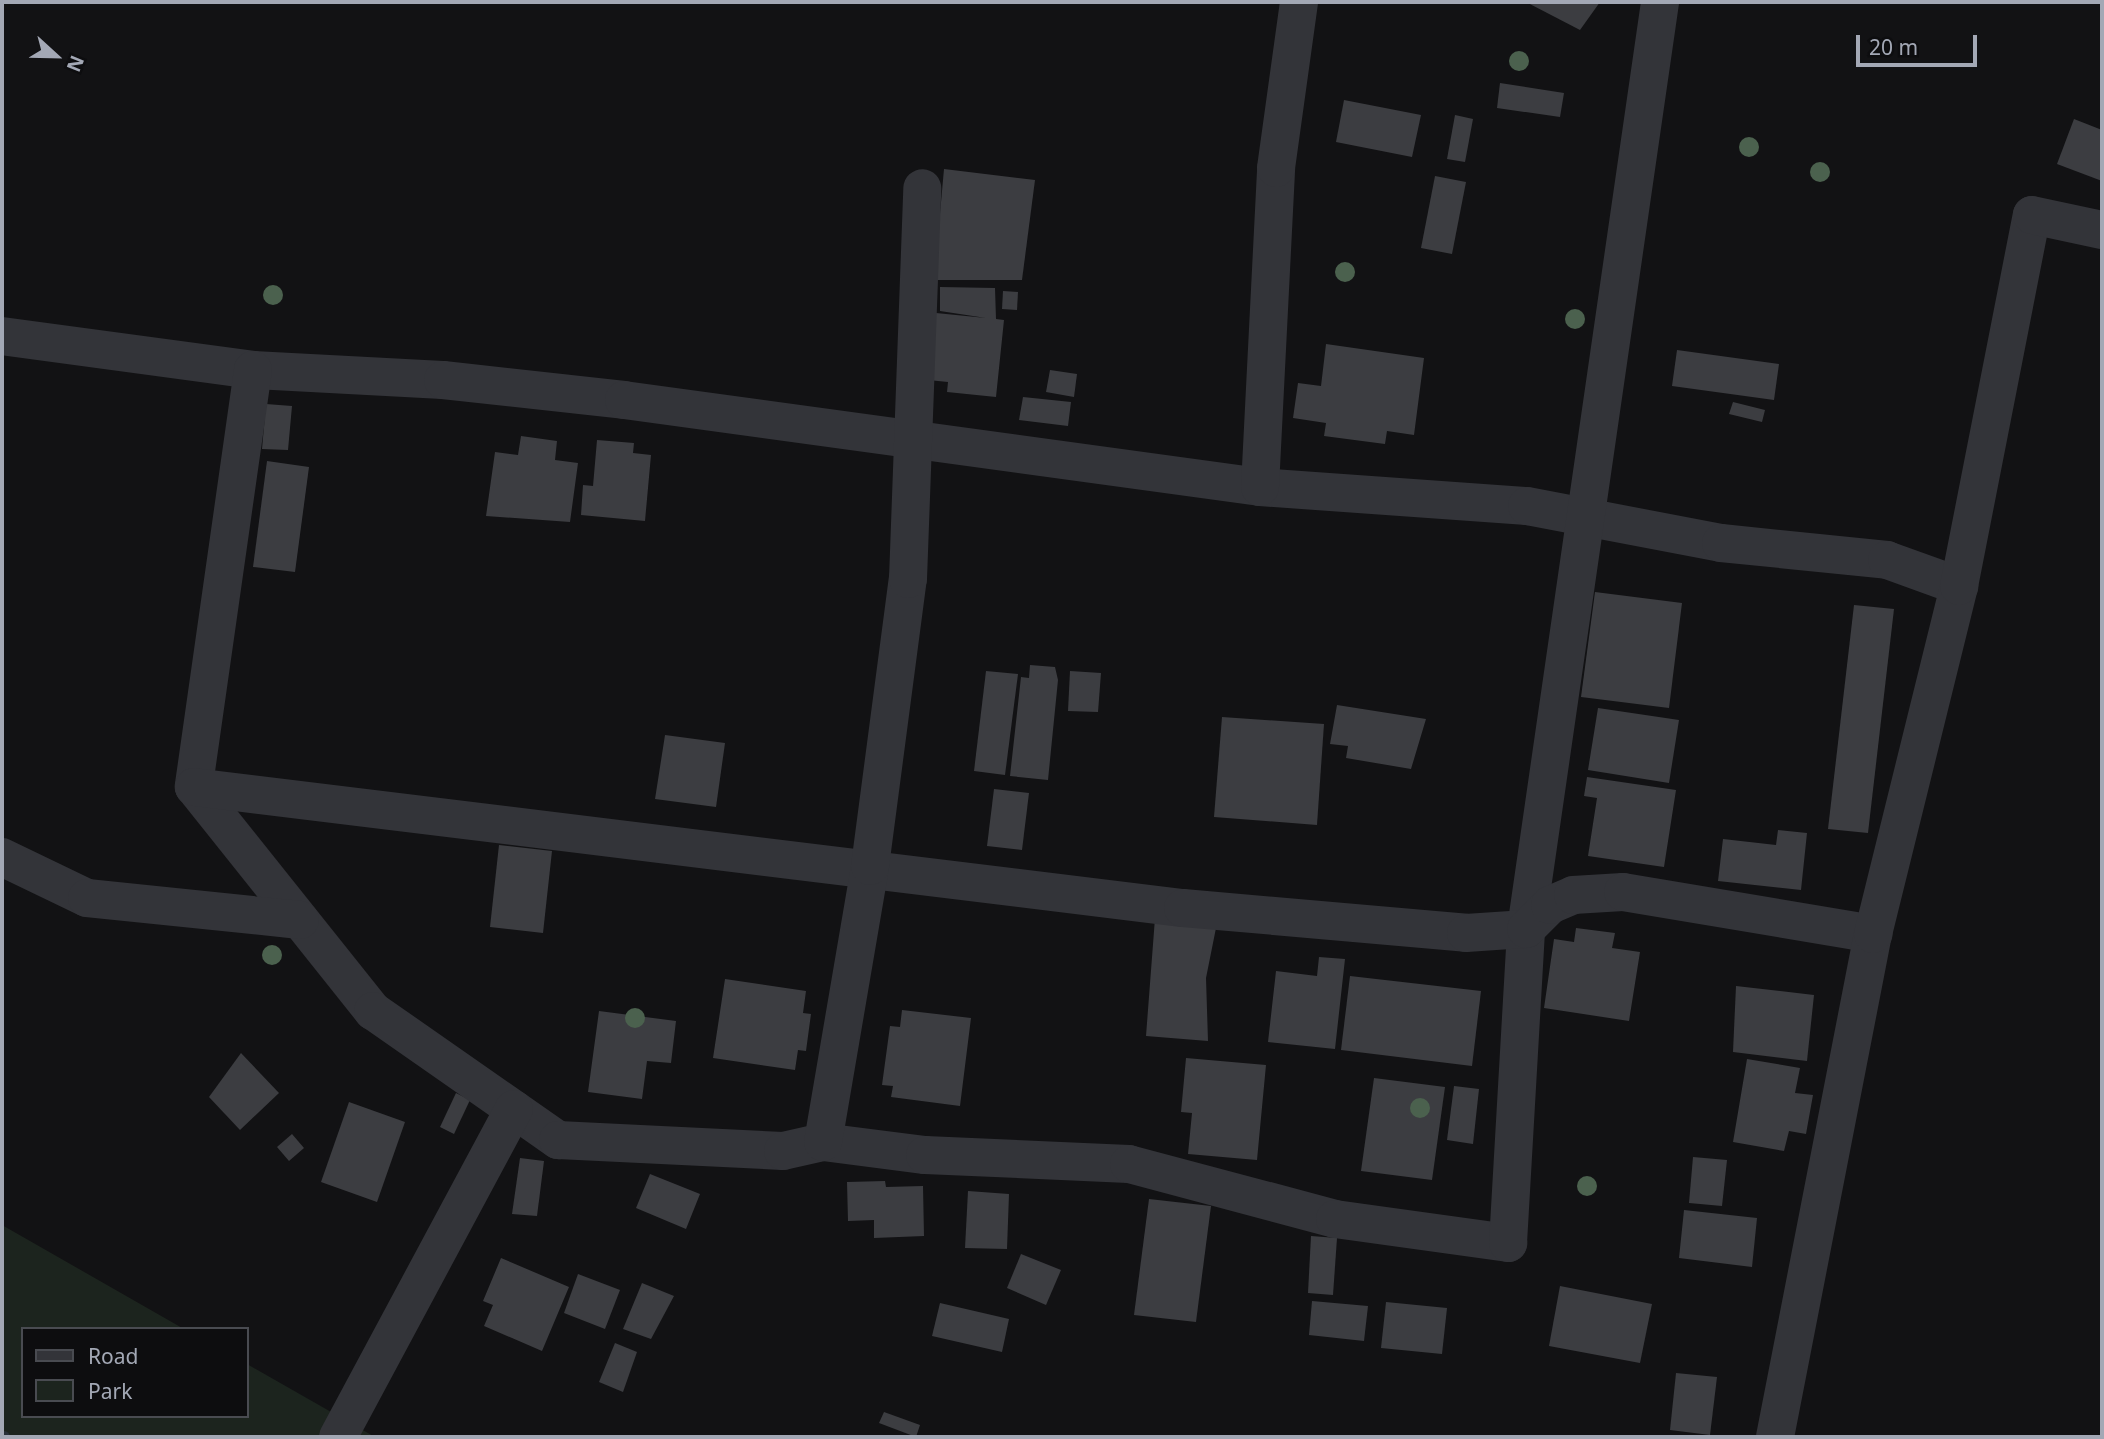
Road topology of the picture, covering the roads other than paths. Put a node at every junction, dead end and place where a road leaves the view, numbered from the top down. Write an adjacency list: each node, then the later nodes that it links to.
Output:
1 (1299, 2): 8 (street)
2 (1660, 2): 9 (street)
3 (922, 188): 7 (street)
4 (2102, 230): 10 (street)
5 (2, 336): 6 (street)
6 (253, 370): 7 (street); 11 (street)
7 (916, 444): 8 (street); 13 (street)
8 (1259, 487): 9 (street)
9 (1582, 517): 10 (street); 15 (street)
10 (1959, 586): 16 (street)
11 (194, 788): 13 (street); 14 (street)
12 (2, 856): 14 (street)
13 (870, 866): 15 (street); 18 (street)
14 (300, 920): 17 (street)
15 (1526, 929): 16 (street); 18 (street)
16 (1873, 934): 20 (street)
17 (514, 1109): 18 (street); 19 (street)
18 (823, 1142)
19 (338, 1437)
20 (1775, 1437)

